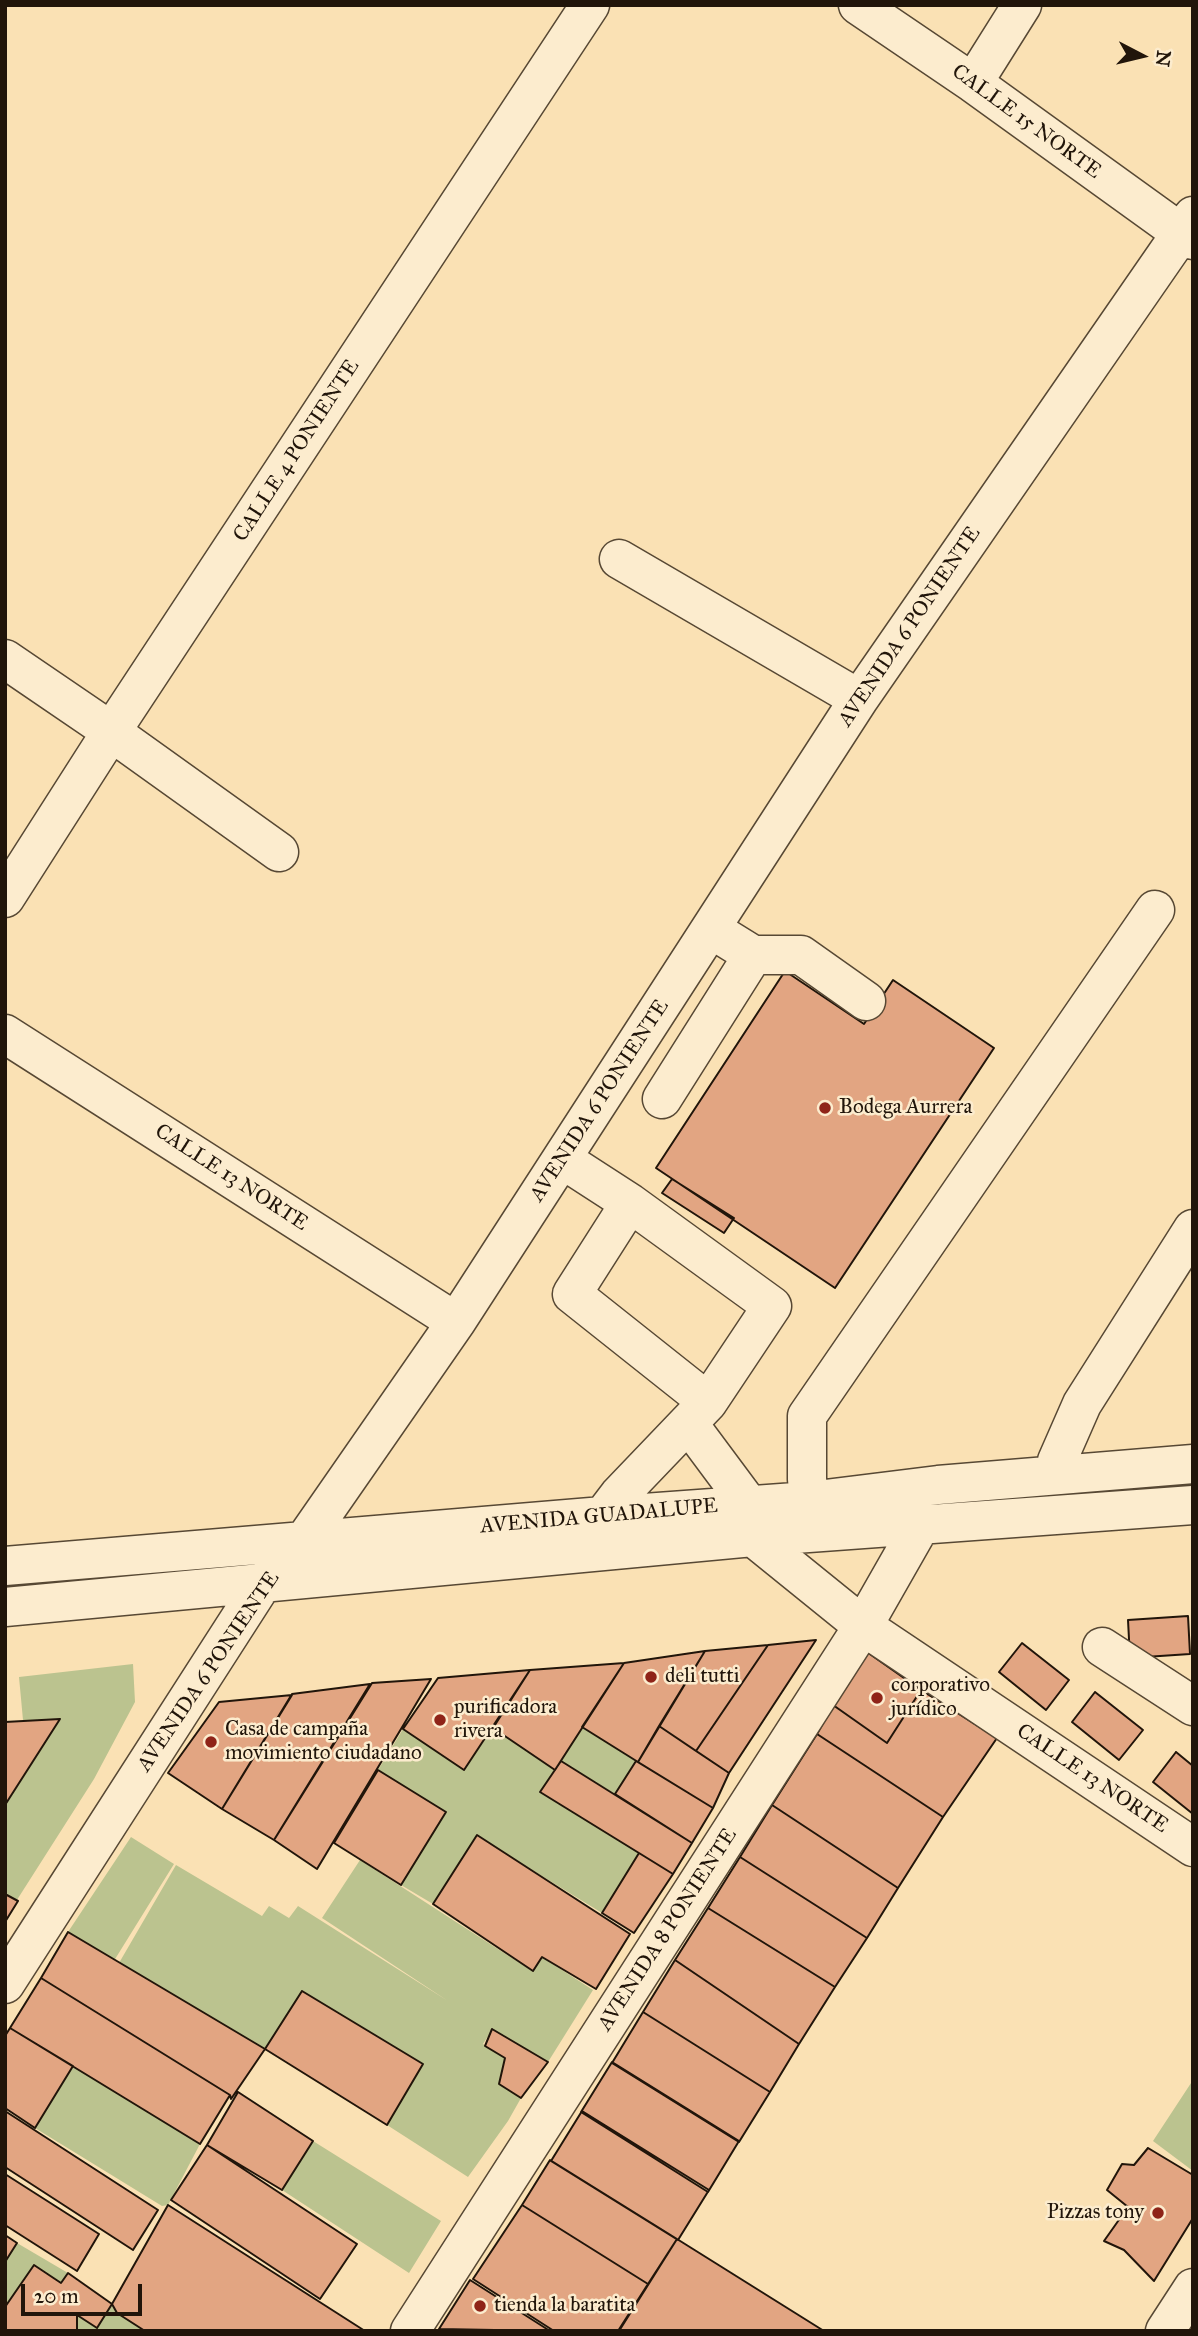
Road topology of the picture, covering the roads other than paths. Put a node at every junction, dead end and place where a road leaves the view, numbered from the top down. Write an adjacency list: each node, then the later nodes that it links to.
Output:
1 (590, 5): 9 (street, CALLE 4 PONIENTE)
2 (858, 5): 4 (street, CALLE 15 NORTE)
3 (1022, 5): 4 (street)
4 (973, 83): 5 (street, CALLE 15 NORTE)
5 (1189, 230): 8 (street, AVENIDA 6 PONIENTE)
6 (619, 559): 8 (street)
7 (5, 659): 9 (street)
8 (859, 699): 13 (street, AVENIDA 6 PONIENTE)
9 (111, 732): 10 (street); 11 (street, CALLE 4 PONIENTE)
10 (279, 852)
11 (5, 898)
12 (1154, 910): 25 (street)
13 (711, 929): 14 (street); 18 (street, AVENIDA 6 PONIENTE)
14 (753, 955): 15 (street); 17 (street)
15 (866, 1001)
16 (5, 1034): 21 (street, CALLE 13 NORTE)
17 (662, 1099)
18 (562, 1159): 19 (street); 21 (street, AVENIDA 6 PONIENTE)
19 (631, 1203): 22 (street, CALLE 13 NORTE); 22 (street)
20 (1193, 1228): 24 (street)
21 (456, 1322): 30 (street, AVENIDA 6 PONIENTE)
22 (698, 1413): 27 (street); 28 (street, CALLE 13 NORTE)
23 (1193, 1464): 24 (street, AVENIDA GUADALUPE)
24 (1054, 1475): 25 (street, AVENIDA GUADALUPE)
25 (809, 1501): 28 (street, AVENIDA GUADALUPE)
26 (1193, 1505): 29 (street, AVENIDA GUADALUPE)
27 (603, 1516): 28 (street, AVENIDA GUADALUPE); 30 (street, AVENIDA GUADALUPE)
28 (751, 1521): 29 (street, AVENIDA GUADALUPE); 32 (street, AVENIDA GUADALUPE); 34 (street, CALLE 13 NORTE)
29 (920, 1526): 34 (street, AVENIDA 8 PONIENTE)
30 (304, 1541): 31 (street, AVENIDA GUADALUPE); 32 (street, AVENIDA 6 PONIENTE)
31 (5, 1566)
32 (262, 1584): 33 (street, AVENIDA GUADALUPE); 38 (street, AVENIDA 6 PONIENTE)
33 (5, 1607)
34 (863, 1626): 37 (street, CALLE 13 NORTE); 40 (street, AVENIDA 8 PONIENTE)
35 (1102, 1647): 36 (street)
36 (1187, 1698)
37 (1193, 1847)
38 (5, 1984)
39 (1193, 2288): 41 (street)
40 (410, 2331)
41 (1165, 2331)

